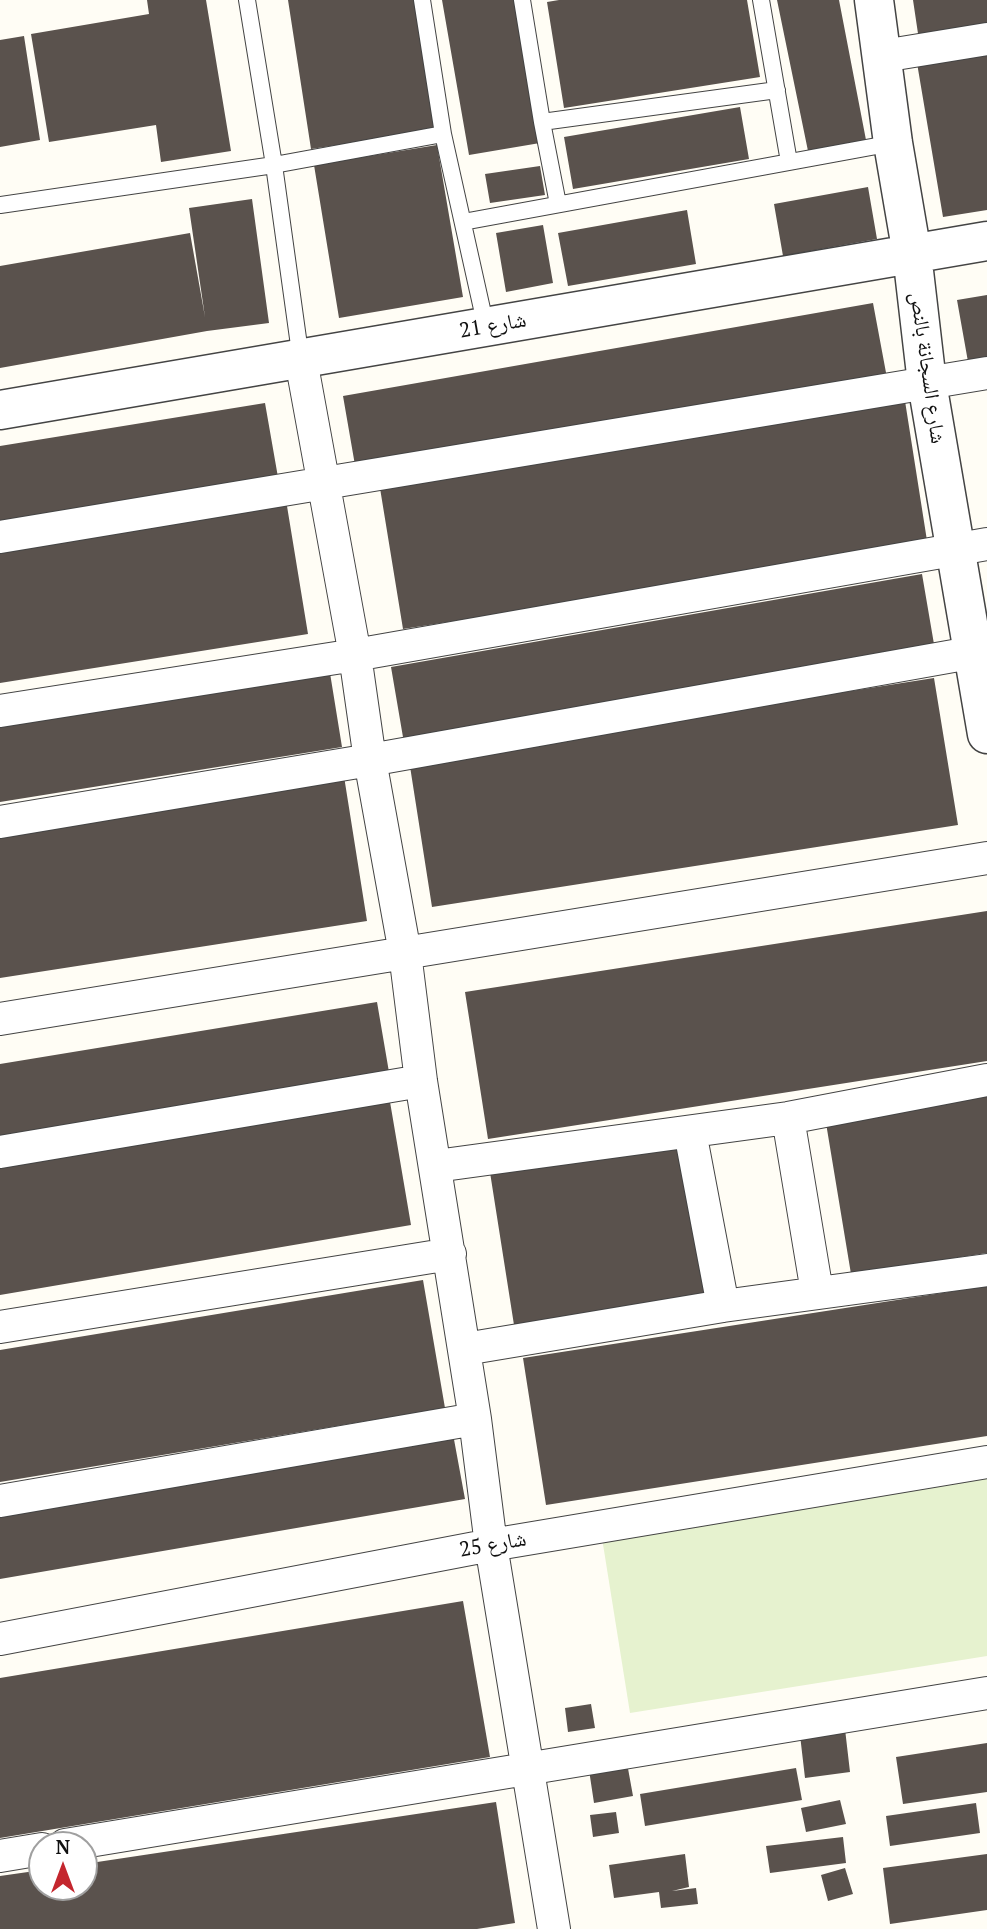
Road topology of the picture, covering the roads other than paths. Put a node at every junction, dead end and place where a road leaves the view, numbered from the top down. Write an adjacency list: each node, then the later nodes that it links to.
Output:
1 (247, 0): 13 (lane)
2 (422, 0): 10 (lane)
3 (522, 0): 9 (lane)
4 (761, 0): 8 (lane)
5 (874, 0): 7 (street, شارع السجانة بالنص)
6 (987, 39): 7 (street)
7 (883, 56): 11 (street, شارع السجانة بالنص)
8 (777, 90): 9 (lane); 12 (lane)
9 (542, 122): 14 (lane)
10 (443, 134): 13 (lane); 16 (lane)
11 (893, 143): 12 (lane); 18 (street, شارع السجانة بالنص)
12 (789, 162): 14 (lane)
13 (274, 165): 15 (lane); 20 (lane)
14 (558, 204): 16 (lane)
15 (0, 205)
16 (463, 222): 19 (lane)
17 (987, 242): 18 (street, شارع 21)
18 (912, 254): 19 (street, شارع 21); 22 (street, شارع السجانة بالنص)
19 (486, 327): 20 (street, شارع 21)
20 (302, 360): 23 (street, شارع 21); 24 (street)
21 (987, 373): 22 (street)
22 (927, 383): 24 (street); 26 (street, شارع السجانة بالنص)
23 (0, 410)
24 (324, 483): 25 (street); 28 (street)
25 (0, 537)
26 (971, 547): 27 (street, شارع السجانة بالنص); 28 (street)
27 (981, 651): 30 (street, شارع السجانة بالنص); 31 (street)
28 (355, 655): 29 (street); 31 (street)
29 (0, 711)
30 (987, 734)
31 (370, 760): 32 (street); 34 (street)
32 (0, 822)
33 (987, 858): 34 (street)
34 (405, 953): 35 (street); 37 (street)
35 (0, 1019)
36 (987, 1080): 38 (street)
37 (421, 1081): 40 (street); 41 (street)
38 (788, 1118): 39 (street); 44 (street)
39 (690, 1132): 41 (street); 45 (street)
40 (0, 1153)
41 (436, 1167): 42 (street)
42 (450, 1254): 46 (street); 47 (street)
43 (987, 1269): 44 (street)
44 (817, 1292): 45 (street)
45 (723, 1306): 47 (street)
46 (0, 1327)
47 (465, 1349): 48 (street)
48 (475, 1419): 50 (street); 51 (street)
49 (987, 1462): 51 (street, شارع 25)
50 (0, 1502)
51 (491, 1545): 52 (street, شارع 25); 54 (street)
52 (0, 1639)
53 (987, 1693): 54 (street)
54 (526, 1769): 55 (street); 58 (street)
55 (98, 1840)
56 (28, 1851): 57 (street)
57 (0, 1856)
58 (554, 1929)

